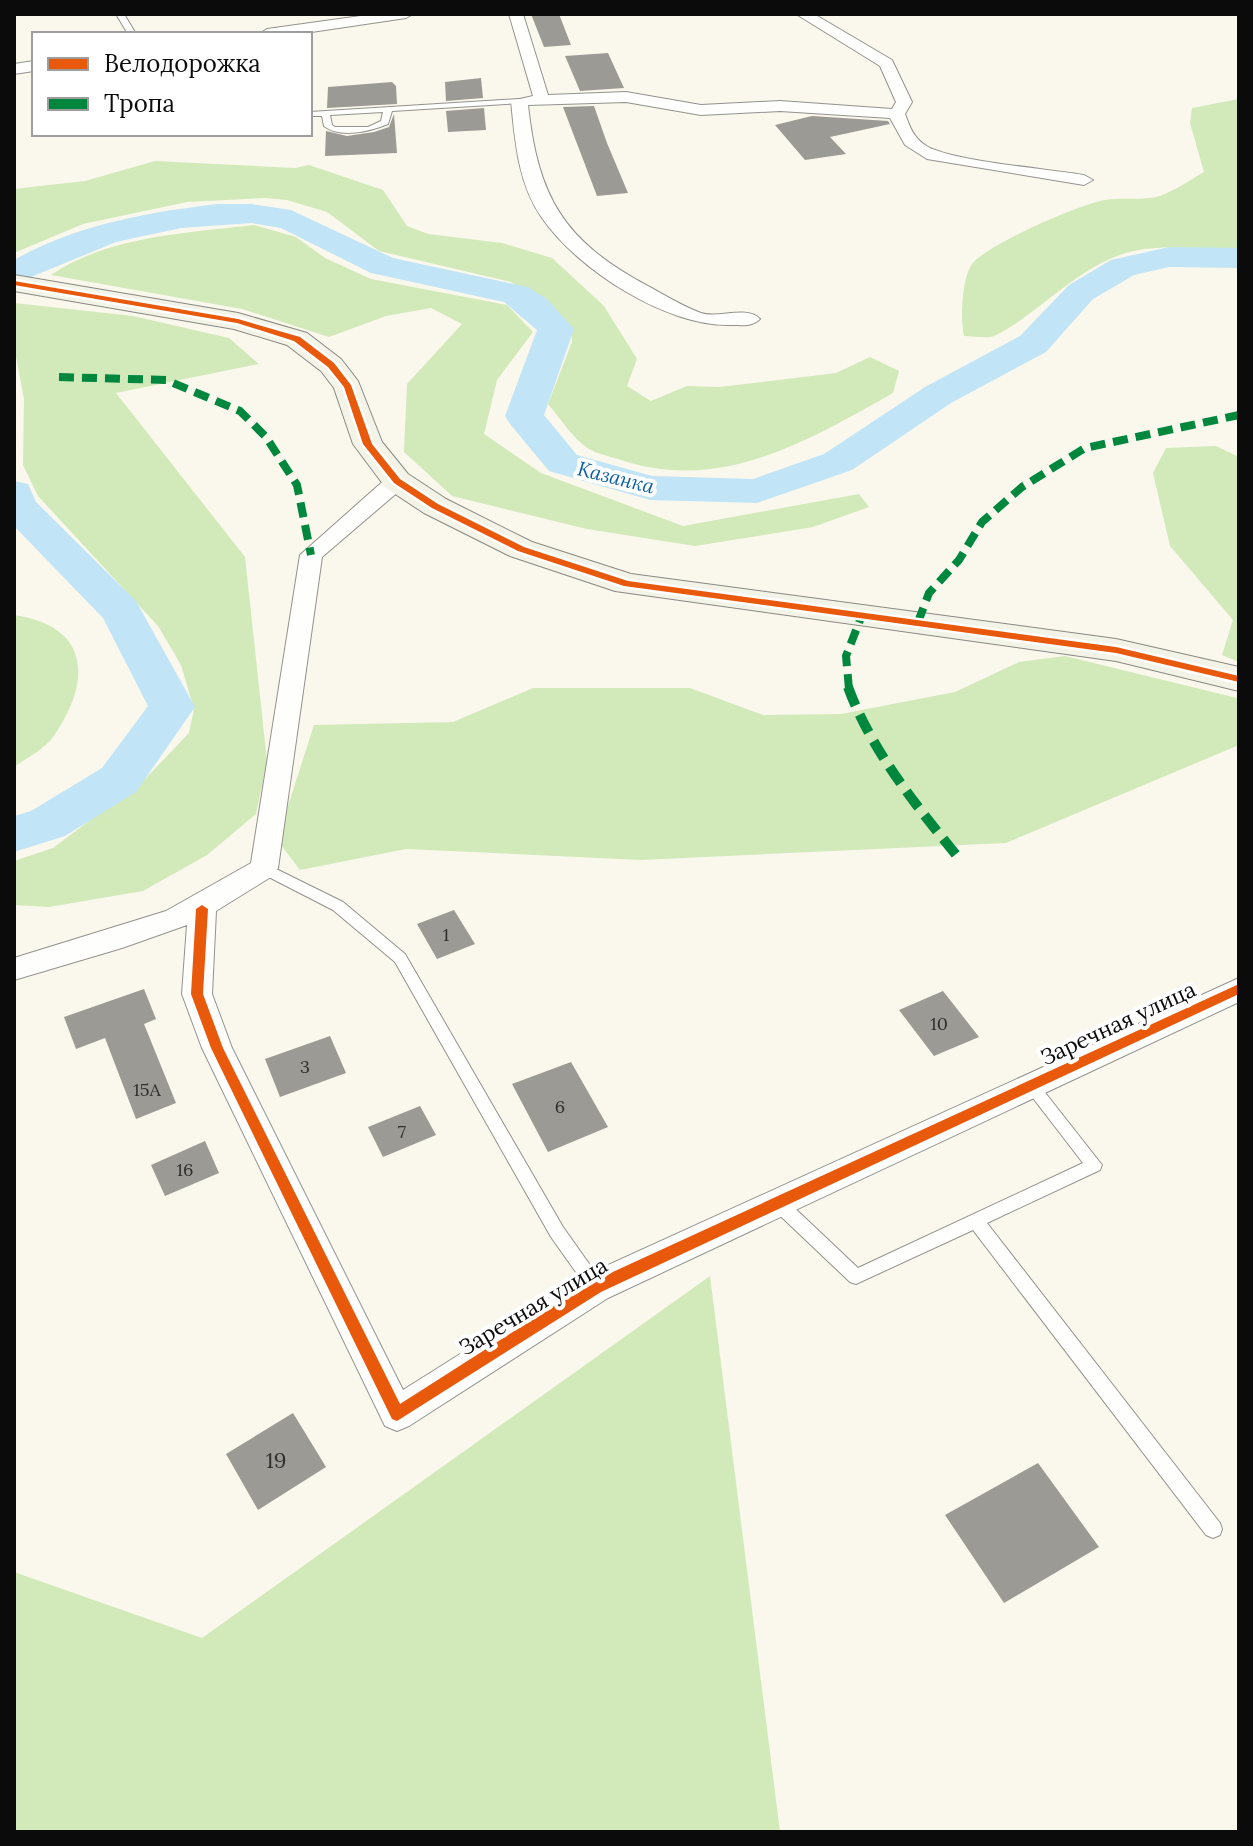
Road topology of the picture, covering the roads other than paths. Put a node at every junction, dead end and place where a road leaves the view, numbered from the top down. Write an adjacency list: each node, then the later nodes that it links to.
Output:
1 (120, 14): 6 (lane)
2 (406, 14): 5 (street)
3 (516, 14): 8 (street)
4 (803, 14): 13 (street)
5 (310, 21): 7 (street)
6 (131, 32)
7 (274, 32)
8 (542, 100): 9 (street); 13 (street)
9 (519, 101): 10 (lane); 16 (street)
10 (388, 110): 12 (lane); 12 (lane)
11 (312, 114): 12 (lane)
12 (326, 114)
13 (897, 114): 14 (street)
14 (1084, 180)
15 (14, 283): 17 (street)
16 (750, 319)
17 (397, 481): 18 (street); 19 (street)
18 (1239, 679)
19 (264, 868): 20 (street); 26 (lane)
20 (202, 909): 21 (street); 26 (street, Заречная улица)
21 (14, 969)
22 (1239, 989): 23 (street, Заречная улица)
23 (1031, 1085): 24 (street, Заречная улица); 25 (lane)
24 (778, 1203): 25 (lane); 26 (street, Заречная улица)
25 (976, 1221): 27 (lane)
26 (596, 1287)
27 (1213, 1529)

